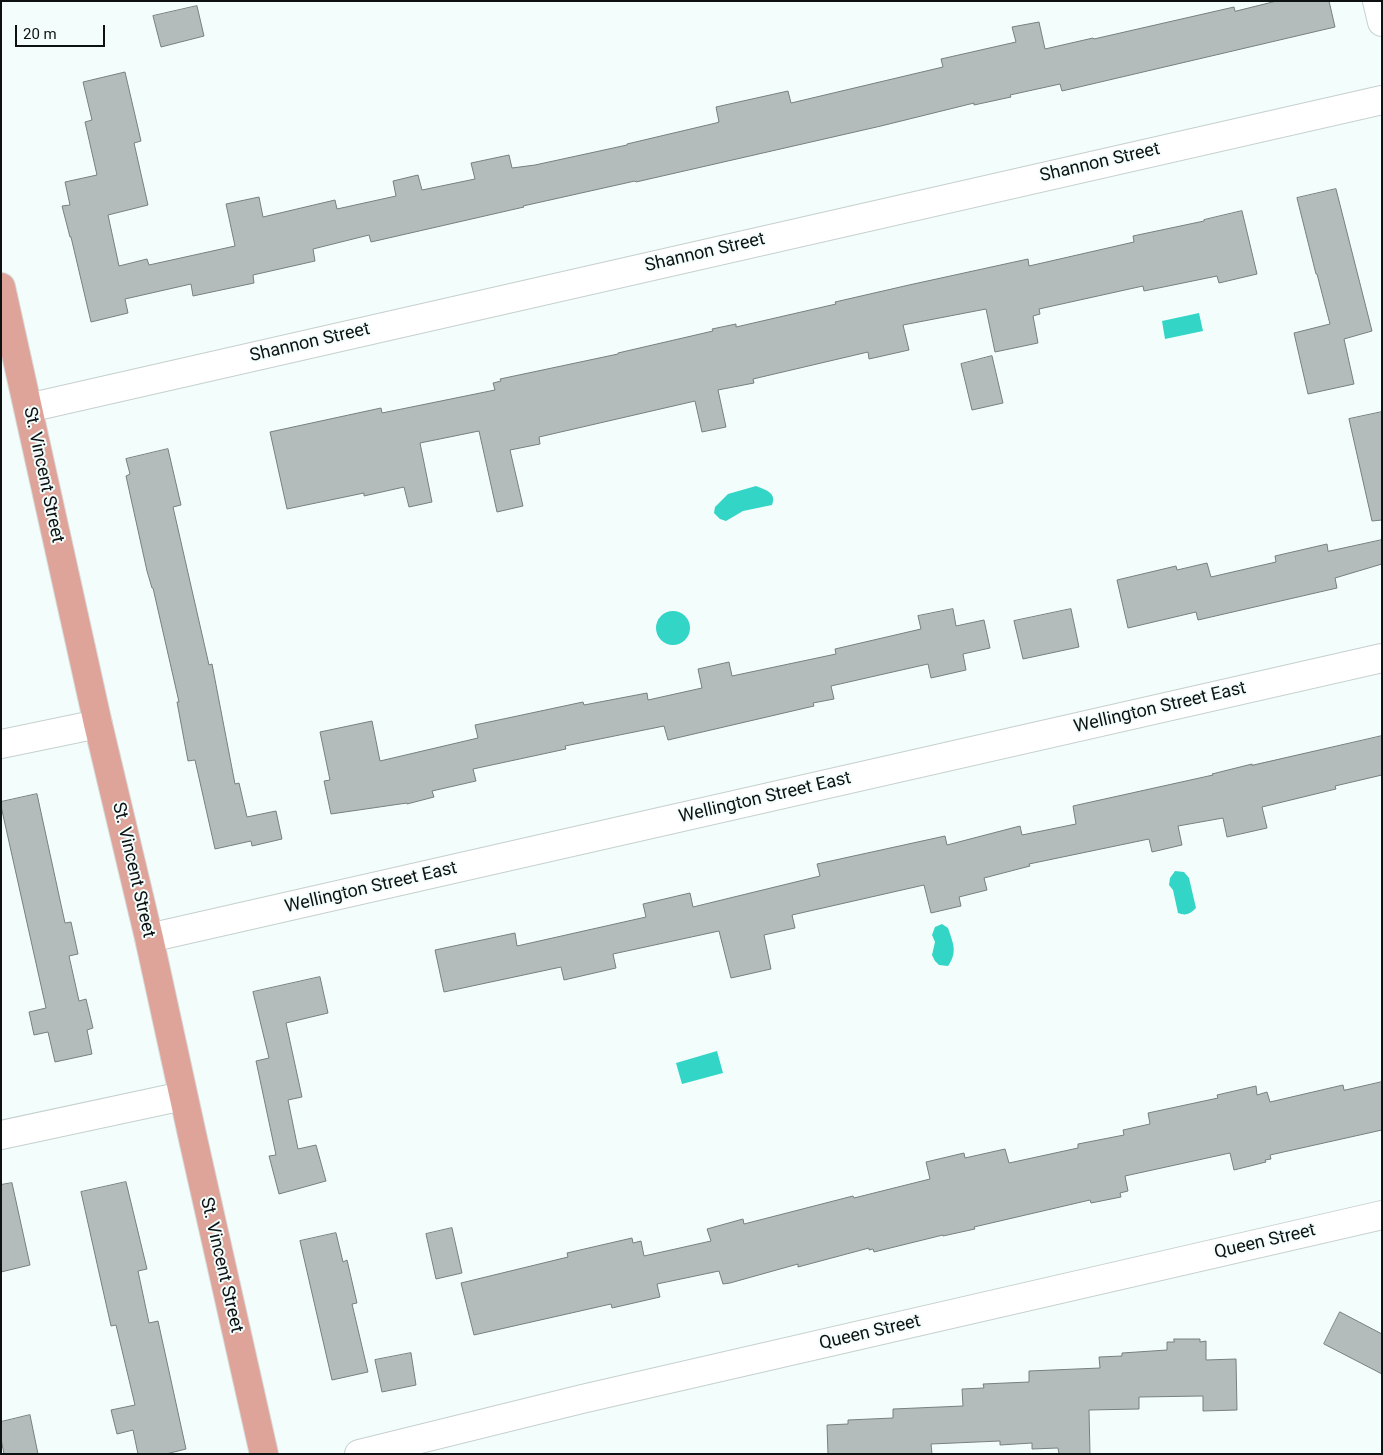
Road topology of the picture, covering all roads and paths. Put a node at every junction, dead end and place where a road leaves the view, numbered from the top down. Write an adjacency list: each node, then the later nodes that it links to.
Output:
1 (1377, 1): 2 (street)
2 (1382, 22)
3 (1382, 100): 5 (street, Shannon Street)
4 (1, 286): 5 (main road, St. Vincent Street)
5 (28, 408): 7 (main road, St. Vincent Street)
6 (1382, 658): 9 (street, Wellington Street East)
7 (98, 724): 8 (street); 9 (main road, St. Vincent Street)
8 (1, 744)
9 (149, 938): 10 (main road, St. Vincent Street)
10 (184, 1096): 11 (street); 13 (main road, St. Vincent Street)
11 (1, 1135)
12 (1382, 1216): 14 (street, Queen Street)
13 (264, 1454)
14 (359, 1454)

